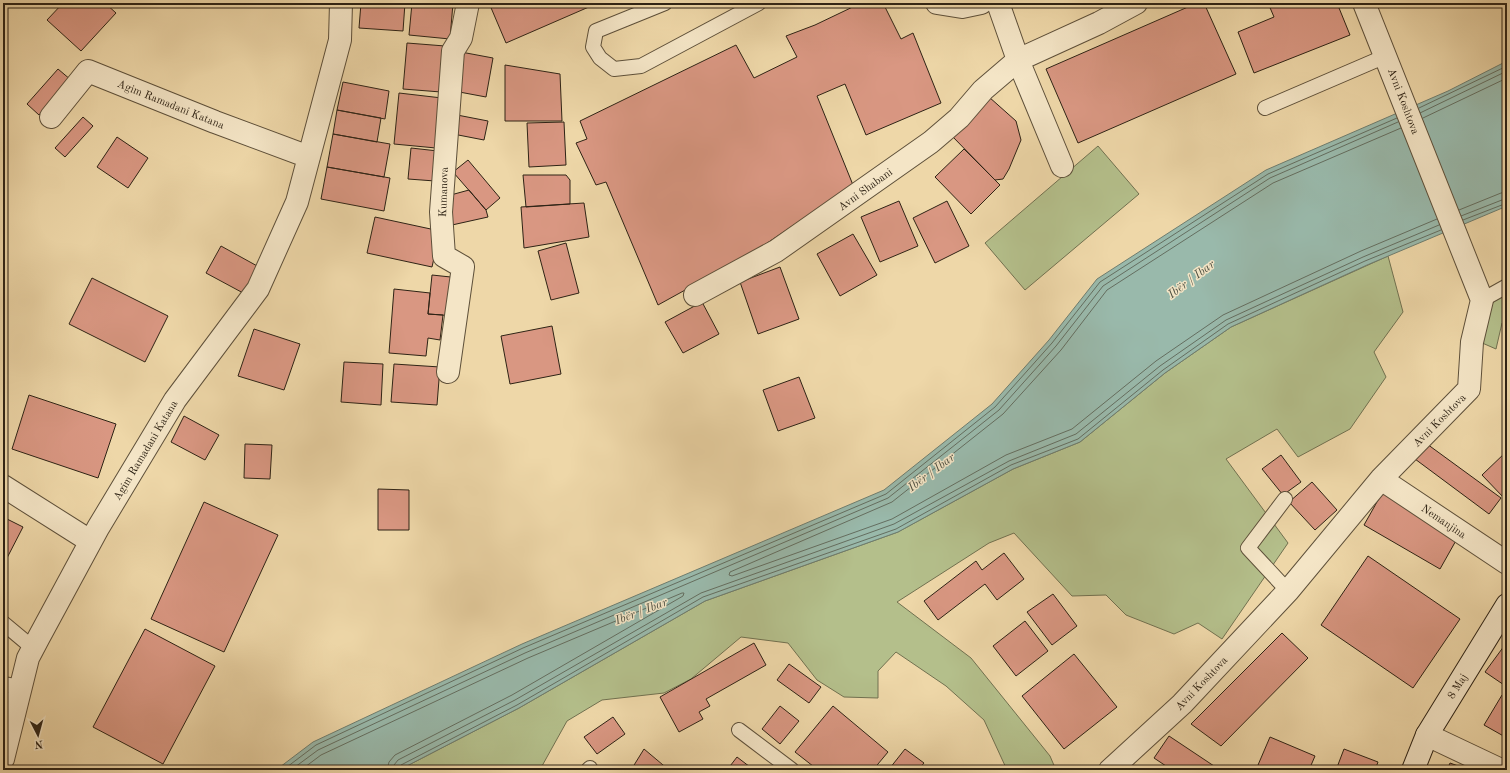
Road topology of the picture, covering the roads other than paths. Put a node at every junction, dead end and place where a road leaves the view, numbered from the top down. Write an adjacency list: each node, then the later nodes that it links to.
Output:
1 (341, 3): 14 (street, Agim Ramadani Katana)
2 (468, 3): 19 (street, Kumanova)
3 (665, 3): 4 (lane)
4 (759, 3)
5 (937, 3): 6 (street)
6 (981, 3)
7 (998, 3): 11 (street)
8 (1136, 3): 11 (street, Avni Shabani)
9 (1366, 4): 10 (street, Avni Koshtova)
10 (1386, 56): 12 (lane); 18 (street, Avni Koshtova)
11 (1018, 60): 15 (street); 17 (street, Avni Shabani)
12 (1265, 108)
13 (51, 117): 14 (street, Agim Ramadani Katana)
14 (309, 157): 23 (street, Agim Ramadani Katana)
15 (1062, 166)
16 (1507, 286): 18 (lane)
17 (695, 295)
18 (1482, 300): 20 (street, Avni Koshtova)
19 (448, 372)
20 (1381, 479): 24 (street, Nemanjina); 25 (street, Avni Koshtova)
21 (3, 486): 23 (street)
22 (1285, 499): 25 (lane)
23 (90, 541): 28 (street, Agim Ramadani Katana)
24 (1507, 563)
25 (1288, 591): 34 (street, Avni Koshtova)
26 (1507, 604): 31 (street, 8 Maj)
27 (3, 623): 28 (lane)
28 (33, 648): 29 (street, Agim Ramadani Katana)
29 (12, 685): 32 (street, Agim Ramadani Katana)
30 (739, 730): 33 (lane)
31 (1427, 735): 35 (street, 8 Maj); 36 (street)
32 (3, 757)
33 (792, 770)
34 (1110, 770)
35 (1413, 770)
36 (1501, 770)

